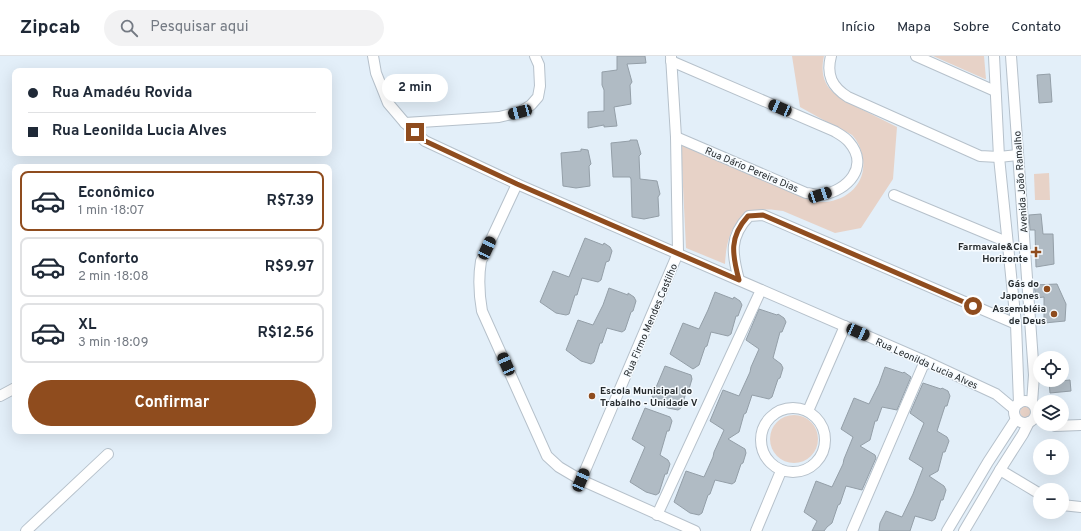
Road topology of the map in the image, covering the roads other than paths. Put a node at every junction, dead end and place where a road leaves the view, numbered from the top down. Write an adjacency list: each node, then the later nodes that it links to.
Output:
1 (373, 56): 9 (street, Rua Leonilda Lucia Alves)
2 (535, 56): 9 (street)
3 (831, 56): 12 (street)
4 (916, 56): 8 (street)
5 (994, 56): 8 (street, Avenida João Ramalho)
6 (1011, 56): 11 (street, Avenida João Ramalho)
7 (671, 59): 10 (street, Rua Firmo Mendes Castilho); 10 (street, Rua Dário Pereira Dias)
8 (995, 92): 12 (street, Avenida João Ramalho)
9 (405, 123): 13 (street, Rua Leonilda Lucia Alves)
10 (676, 137): 16 (street, Rua Firmo Mendes Castilho)
11 (1018, 155): 12 (street); 24 (street, Avenida João Ramalho)
12 (999, 157): 15 (street, Avenida João Ramalho)
13 (517, 184): 16 (street, Rua Leonilda Lucia Alves); 34 (street)
14 (894, 195): 15 (street)
15 (1007, 242): 19 (street, Avenida João Ramalho)
16 (678, 253): 17 (street, Rua Leonilda Lucia Alves); 34 (street, Rua Firmo Mendes Castilho)
17 (739, 280): 18 (street, Rua Leonilda Lucia Alves); 19 (street)
18 (761, 290): 20 (street, Rua Leonilda Lucia Alves); 38 (street)
19 (1016, 324): 25 (street, Avenida João Ramalho)
20 (845, 326): 21 (street, Rua Leonilda Lucia Alves); 26 (street)
21 (925, 361): 25 (street, Rua Leonilda Lucia Alves); 42 (street)
22 (12, 390): 23 (street)
23 (0, 396)
24 (1032, 404): 25 (street)
25 (1016, 410): 27 (street); 43 (street)
26 (808, 411): 33 (street); 33 (street)
27 (1033, 420)
28 (1033, 422): 32 (street)
29 (1069, 425): 30 (street)
30 (1081, 425)
31 (108, 454): 39 (street)
32 (1000, 470): 35 (street); 44 (street)
33 (781, 471): 41 (street)
34 (581, 480): 38 (street)
35 (1033, 490)
36 (1069, 506): 37 (street)
37 (1081, 507)
38 (656, 515): 40 (street)
39 (26, 531)
40 (694, 531)
41 (756, 531)
42 (852, 531)
43 (947, 531)
44 (964, 531)

